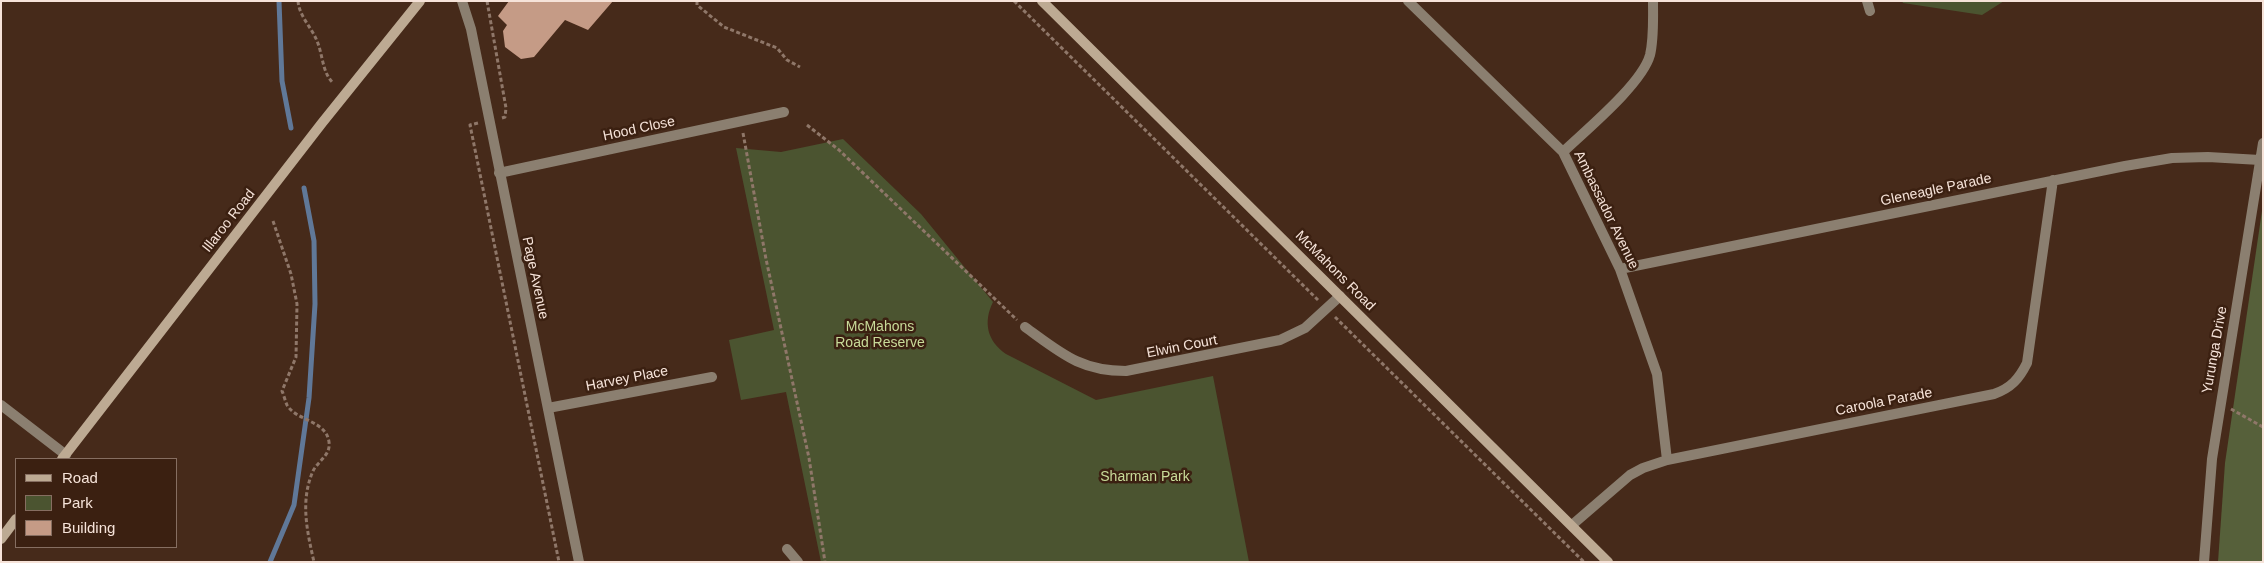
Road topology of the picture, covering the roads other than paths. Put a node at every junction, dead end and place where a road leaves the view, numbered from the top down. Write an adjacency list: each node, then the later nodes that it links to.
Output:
1 (420, 1): 18 (main road, Illaroo Road)
2 (462, 1): 10 (street, Page Avenue)
3 (1042, 1): 13 (main road, McMahons Road)
4 (1408, 1): 8 (street, Ambassador Avenue)
5 (1653, 1): 8 (street)
6 (784, 112): 10 (street, Hood Close)
7 (2263, 143): 9 (street, Yurunga Drive)
8 (1563, 152): 12 (street, Ambassador Avenue)
9 (2260, 160): 11 (street, Gleneagle Parade); 27 (street, Yurunga Drive)
10 (499, 173): 17 (street, Page Avenue)
11 (2053, 180): 12 (street, Gleneagle Parade); 19 (street, Caroola Parade)
12 (1620, 269): 19 (street, Ambassador Avenue)
13 (1340, 296): 14 (street, Elwin Court); 21 (main road, McMahons Road)
14 (1025, 327)
15 (712, 376): 17 (street, Harvey Place)
16 (1, 405): 18 (street)
17 (548, 408): 24 (street, Page Avenue)
18 (64, 457)
19 (1667, 460): 21 (street, Caroola Parade)
20 (15, 520): 22 (main road)
21 (1572, 525): 26 (main road, McMahons Road)
22 (1, 539)
23 (787, 549): 25 (street)
24 (579, 562)
25 (798, 562)
26 (1608, 562)
27 (2204, 562)

